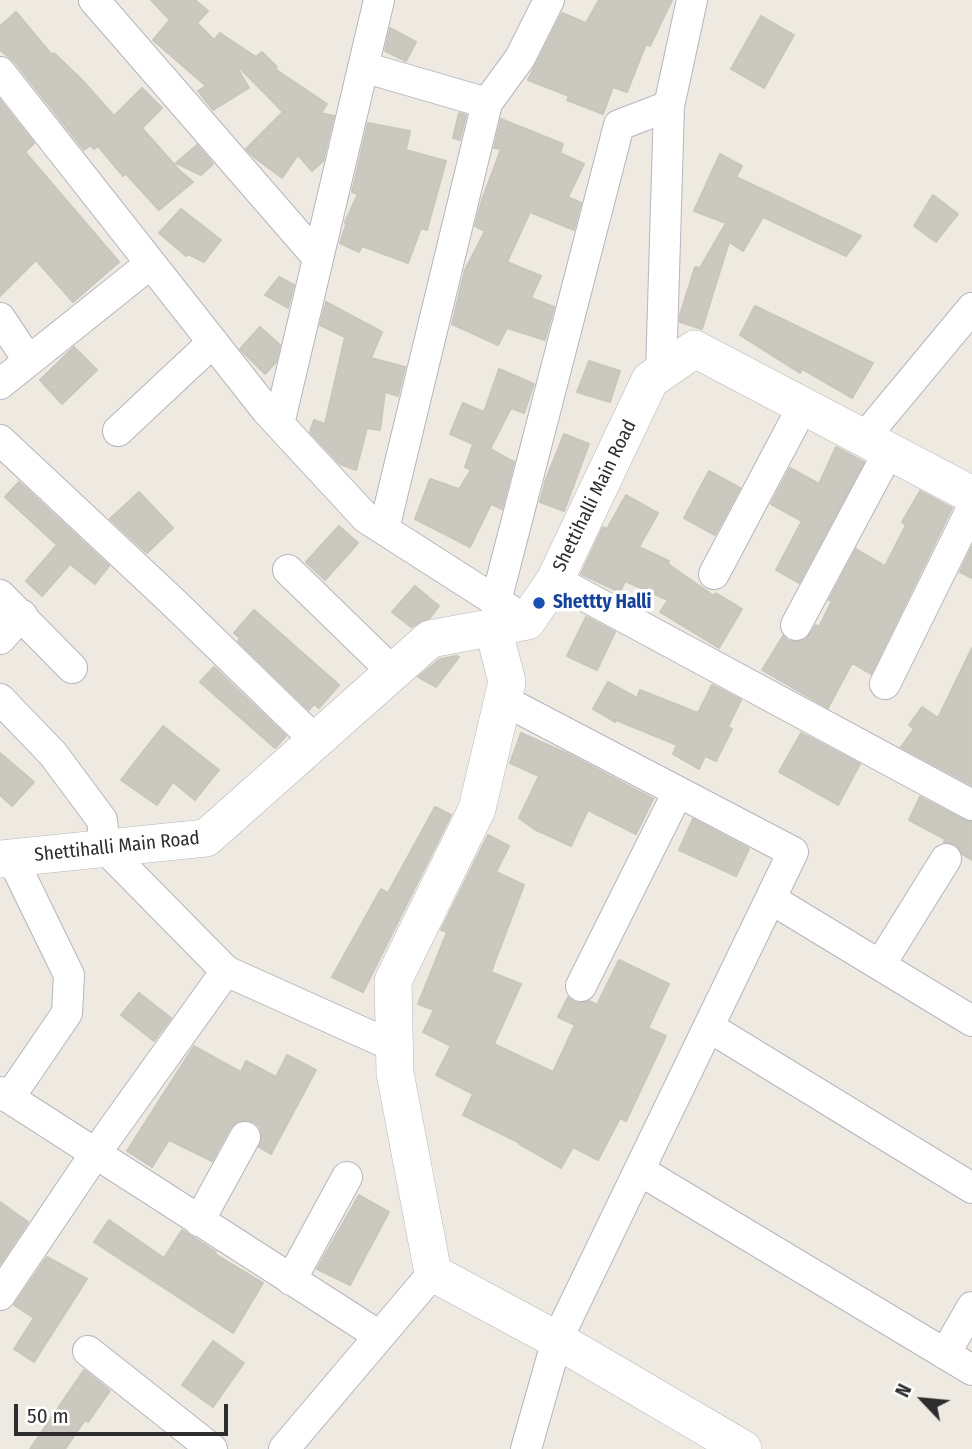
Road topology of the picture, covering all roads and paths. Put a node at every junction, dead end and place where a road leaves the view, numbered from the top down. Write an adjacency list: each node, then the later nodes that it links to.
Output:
1 (94, 0): 9 (street)
2 (379, 0): 5 (street)
3 (549, 0): 7 (street)
4 (692, 0): 8 (street)
5 (363, 67): 7 (street); 9 (street)
6 (0, 72): 10 (street)
7 (487, 103): 24 (street)
8 (669, 106): 15 (street); 30 (street)
9 (318, 258): 18 (street)
10 (150, 264): 13 (street); 14 (street)
11 (972, 308): 21 (street)
12 (0, 318): 14 (street)
13 (213, 342): 18 (street); 19 (street)
14 (28, 360): 16 (street)
15 (661, 373): 17 (street, Shettihalli Main Road); 27 (street, Shettihalli Main Road)
16 (0, 384)
17 (803, 406): 21 (street, Shettihalli Main Road); 26 (street)
18 (279, 424): 24 (street)
19 (118, 431)
20 (0, 440): 38 (street)
21 (876, 444): 22 (street, Shettihalli Main Road); 31 (street)
22 (972, 495)
23 (972, 508): 35 (street)
24 (384, 529): 30 (street)
25 (288, 570): 34 (street)
26 (714, 574)
27 (555, 580): 30 (street, Shettihalli Main Road); 40 (street)
28 (0, 595): 29 (street)
29 (22, 615): 32 (street); 33 (street)
30 (505, 616): 34 (street, Shettihalli Main Road); 37 (street)
31 (796, 625)
32 (0, 639)
33 (72, 668)
34 (393, 672): 38 (street, Shettihalli Main Road)
35 (885, 684)
36 (0, 699): 41 (street)
37 (503, 700): 39 (street); 50 (street)
38 (316, 741): 41 (street, Shettihalli Main Road)
39 (678, 792): 44 (street); 47 (street)
40 (972, 805)
41 (105, 848): 42 (street, Shettihalli Main Road); 46 (street)
42 (6, 859): 51 (street)
43 (946, 859): 45 (street)
44 (771, 899): 45 (street); 49 (street)
45 (880, 965): 48 (street)
46 (226, 971): 50 (street); 53 (street)
47 (581, 986)
48 (972, 1021)
49 (709, 1027): 54 (street); 56 (street)
50 (395, 1047): 58 (street)
51 (5, 1095): 53 (street)
52 (245, 1137): 57 (street)
53 (95, 1154): 57 (street); 60 (street)
54 (639, 1170): 63 (street); 65 (street)
55 (347, 1177): 59 (street)
56 (972, 1188)
57 (199, 1221): 59 (street)
58 (433, 1273): 62 (street); 63 (street)
59 (291, 1280): 62 (street)
60 (0, 1295)
61 (972, 1307): 65 (street)
62 (378, 1335): 68 (street)
63 (557, 1340): 69 (street); 70 (street)
64 (88, 1351): 67 (street)
65 (944, 1354): 66 (street)
66 (972, 1370)
67 (212, 1449)
68 (284, 1449)
69 (526, 1449)
70 (743, 1449)

